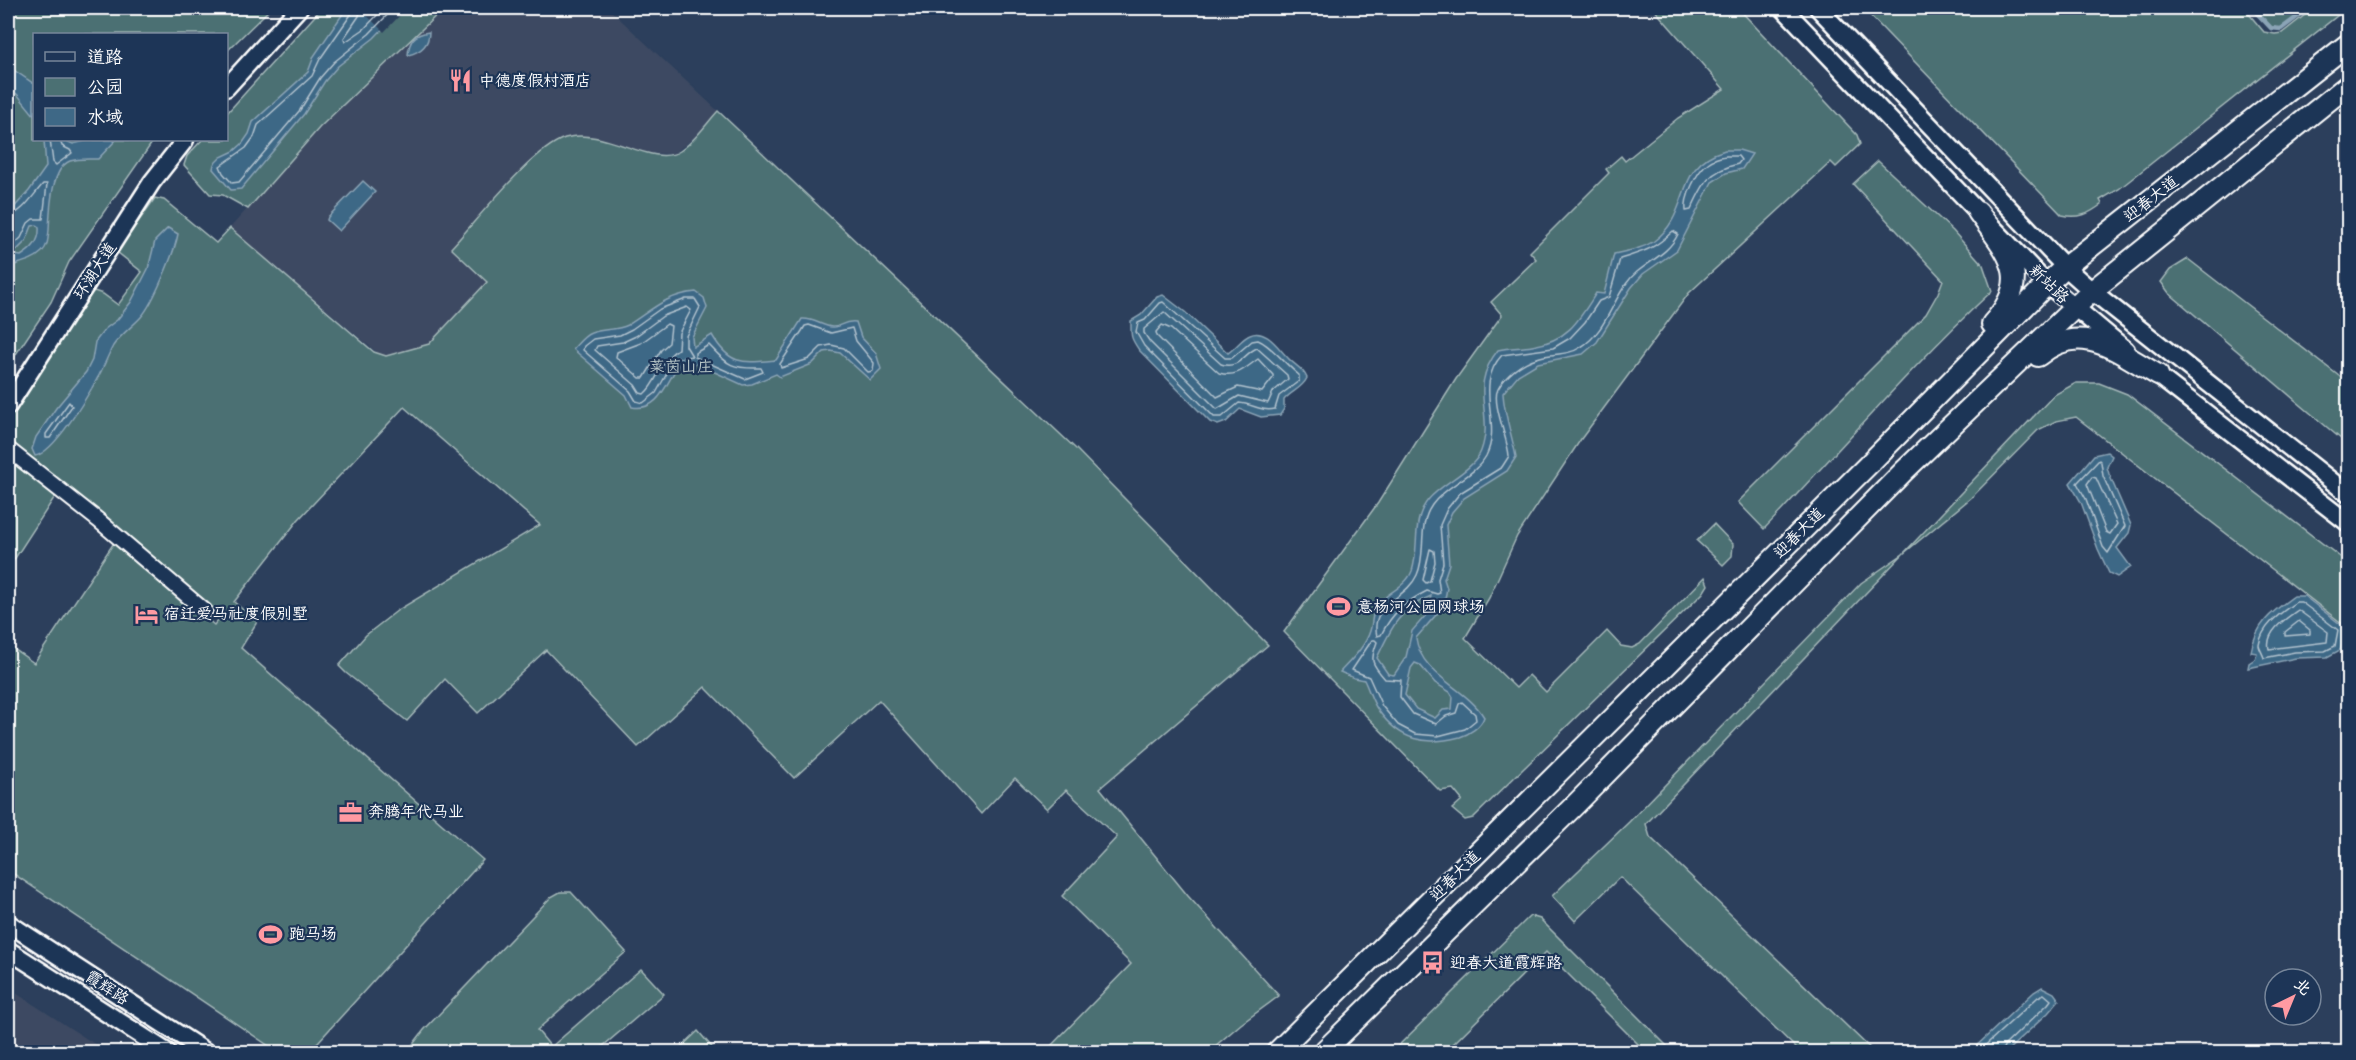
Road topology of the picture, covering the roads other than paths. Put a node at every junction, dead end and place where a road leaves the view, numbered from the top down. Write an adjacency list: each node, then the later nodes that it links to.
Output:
1 (299, 8): 6 (street)
2 (1783, 8): 8 (street, 新站路)
3 (1818, 8): 9 (street, 新站路)
4 (2349, 44): 9 (main road, 迎春大道)
5 (2349, 85): 11 (main road, 迎春大道)
6 (228, 86)
7 (184, 141): 16 (street, 环湖大道)
8 (1978, 212): 10 (street, 新站路); 18 (main road)
9 (2065, 267): 10 (main road, 迎春大道); 11 (street, 新站路)
10 (2047, 284): 12 (street, 新站路); 13 (main road, 迎春大道)
11 (2092, 291): 12 (main road, 迎春大道); 20 (street, 新站路)
12 (2074, 309): 14 (street, 新站路); 15 (main road, 迎春大道)
13 (1966, 365): 15 (main road); 18 (main road, 迎春大道)
14 (2158, 375): 19 (main road); 21 (street, 新站路)
15 (1990, 388): 19 (main road, 迎春大道)
16 (8, 406)
17 (8, 449): 22 (street)
18 (1866, 467): 27 (main road, 迎春大道)
19 (1904, 471): 28 (main road, 迎春大道)
20 (2349, 494)
21 (2349, 523)
22 (205, 611)
23 (8, 923): 26 (street, 霞辉路)
24 (8, 950): 25 (street, 霞辉路)
25 (167, 1053)
26 (206, 1053)
27 (1276, 1053)
28 (1323, 1053)

